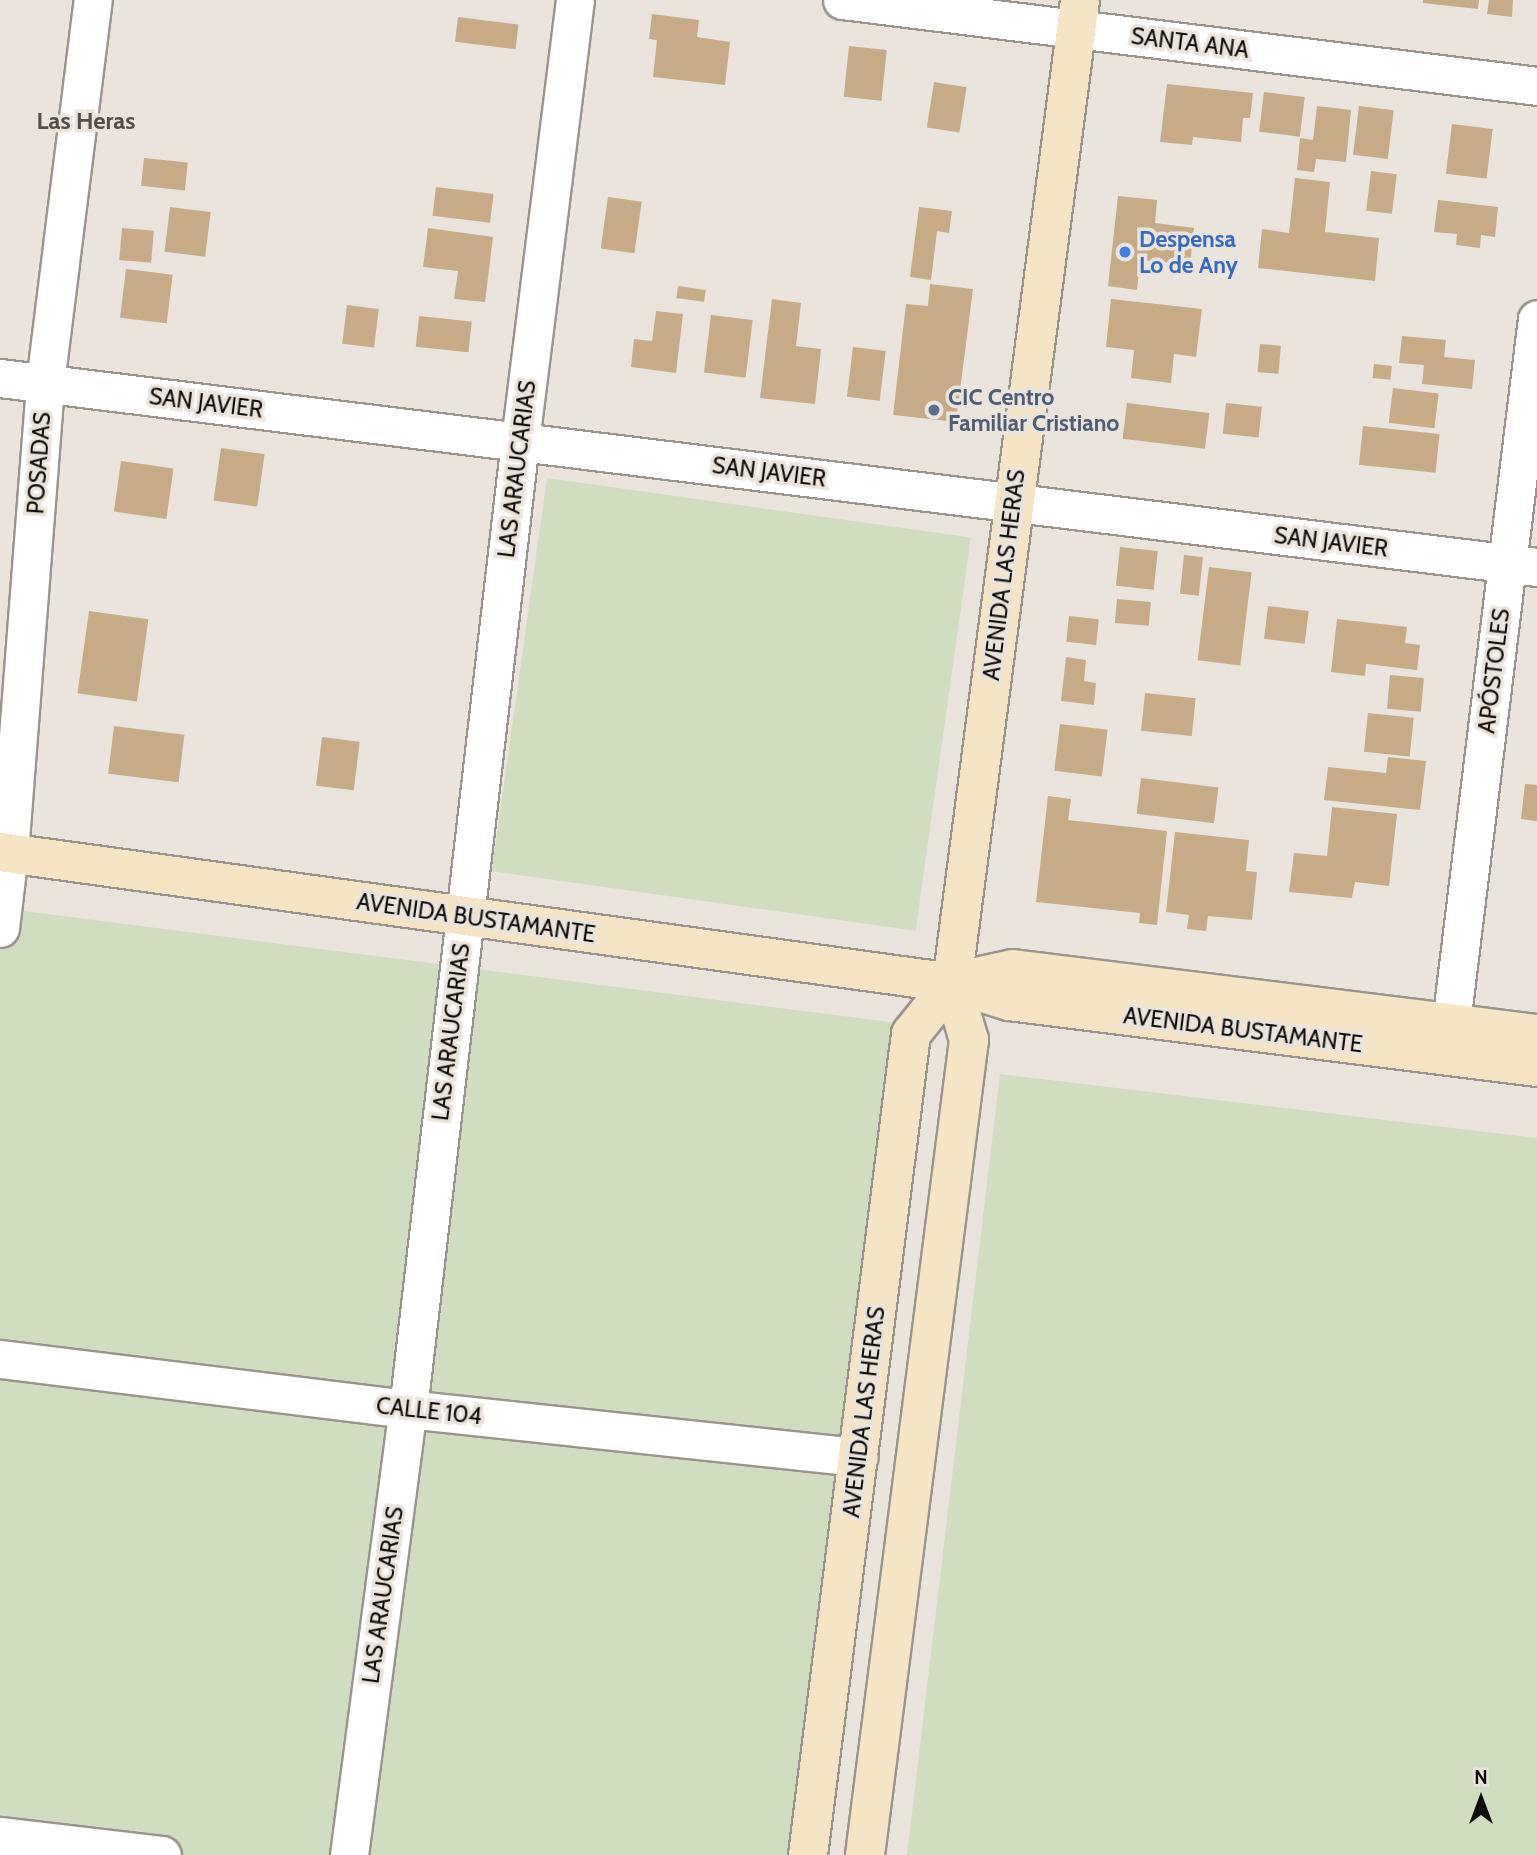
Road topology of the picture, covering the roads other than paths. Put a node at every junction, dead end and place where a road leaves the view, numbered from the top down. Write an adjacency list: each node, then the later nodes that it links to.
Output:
1 (93, 0): 8 (street, POSADAS)
2 (575, 0): 9 (street, LAS ARAUCARIAS)
3 (842, 0): 4 (street, SANTA ANA)
4 (1078, 14): 5 (street, SANTA ANA); 10 (main road, AVENIDA LAS HERAS)
5 (1537, 86)
6 (1537, 319): 11 (street, APÓSTOLES)
7 (0, 378): 8 (street, SAN JAVIER)
8 (45, 383): 9 (street, SAN JAVIER); 12 (street, POSADAS)
9 (520, 441): 10 (street, SAN JAVIER); 13 (street, LAS ARAUCARIAS)
10 (1013, 503): 11 (street, SAN JAVIER); 15 (main road, AVENIDA LAS HERAS)
11 (1522, 565): 16 (street, APÓSTOLES)
12 (5, 853): 13 (main road, AVENIDA BUSTAMANTE); 14 (street, POSADAS)
13 (464, 916): 15 (main road, AVENIDA BUSTAMANTE); 20 (street, LAS ARAUCARIAS)
14 (0, 928)
15 (952, 983): 16 (main road, AVENIDA BUSTAMANTE); 18 (main road, AVENIDA BUSTAMANTE); 21 (main road, AVENIDA LAS HERAS); 26 (main road, AVENIDA LAS HERAS)
16 (1451, 1023): 17 (main road, AVENIDA BUSTAMANTE)
17 (1537, 1034)
18 (1537, 1067)
19 (0, 1359): 20 (street, CALLE 104)
20 (408, 1409): 21 (street, CALLE 104); 24 (street, LAS ARAUCARIAS)
21 (858, 1457): 25 (main road, AVENIDA LAS HERAS)
22 (0, 1836): 23 (street)
23 (162, 1855)
24 (349, 1855)
25 (808, 1855)
26 (865, 1855)

